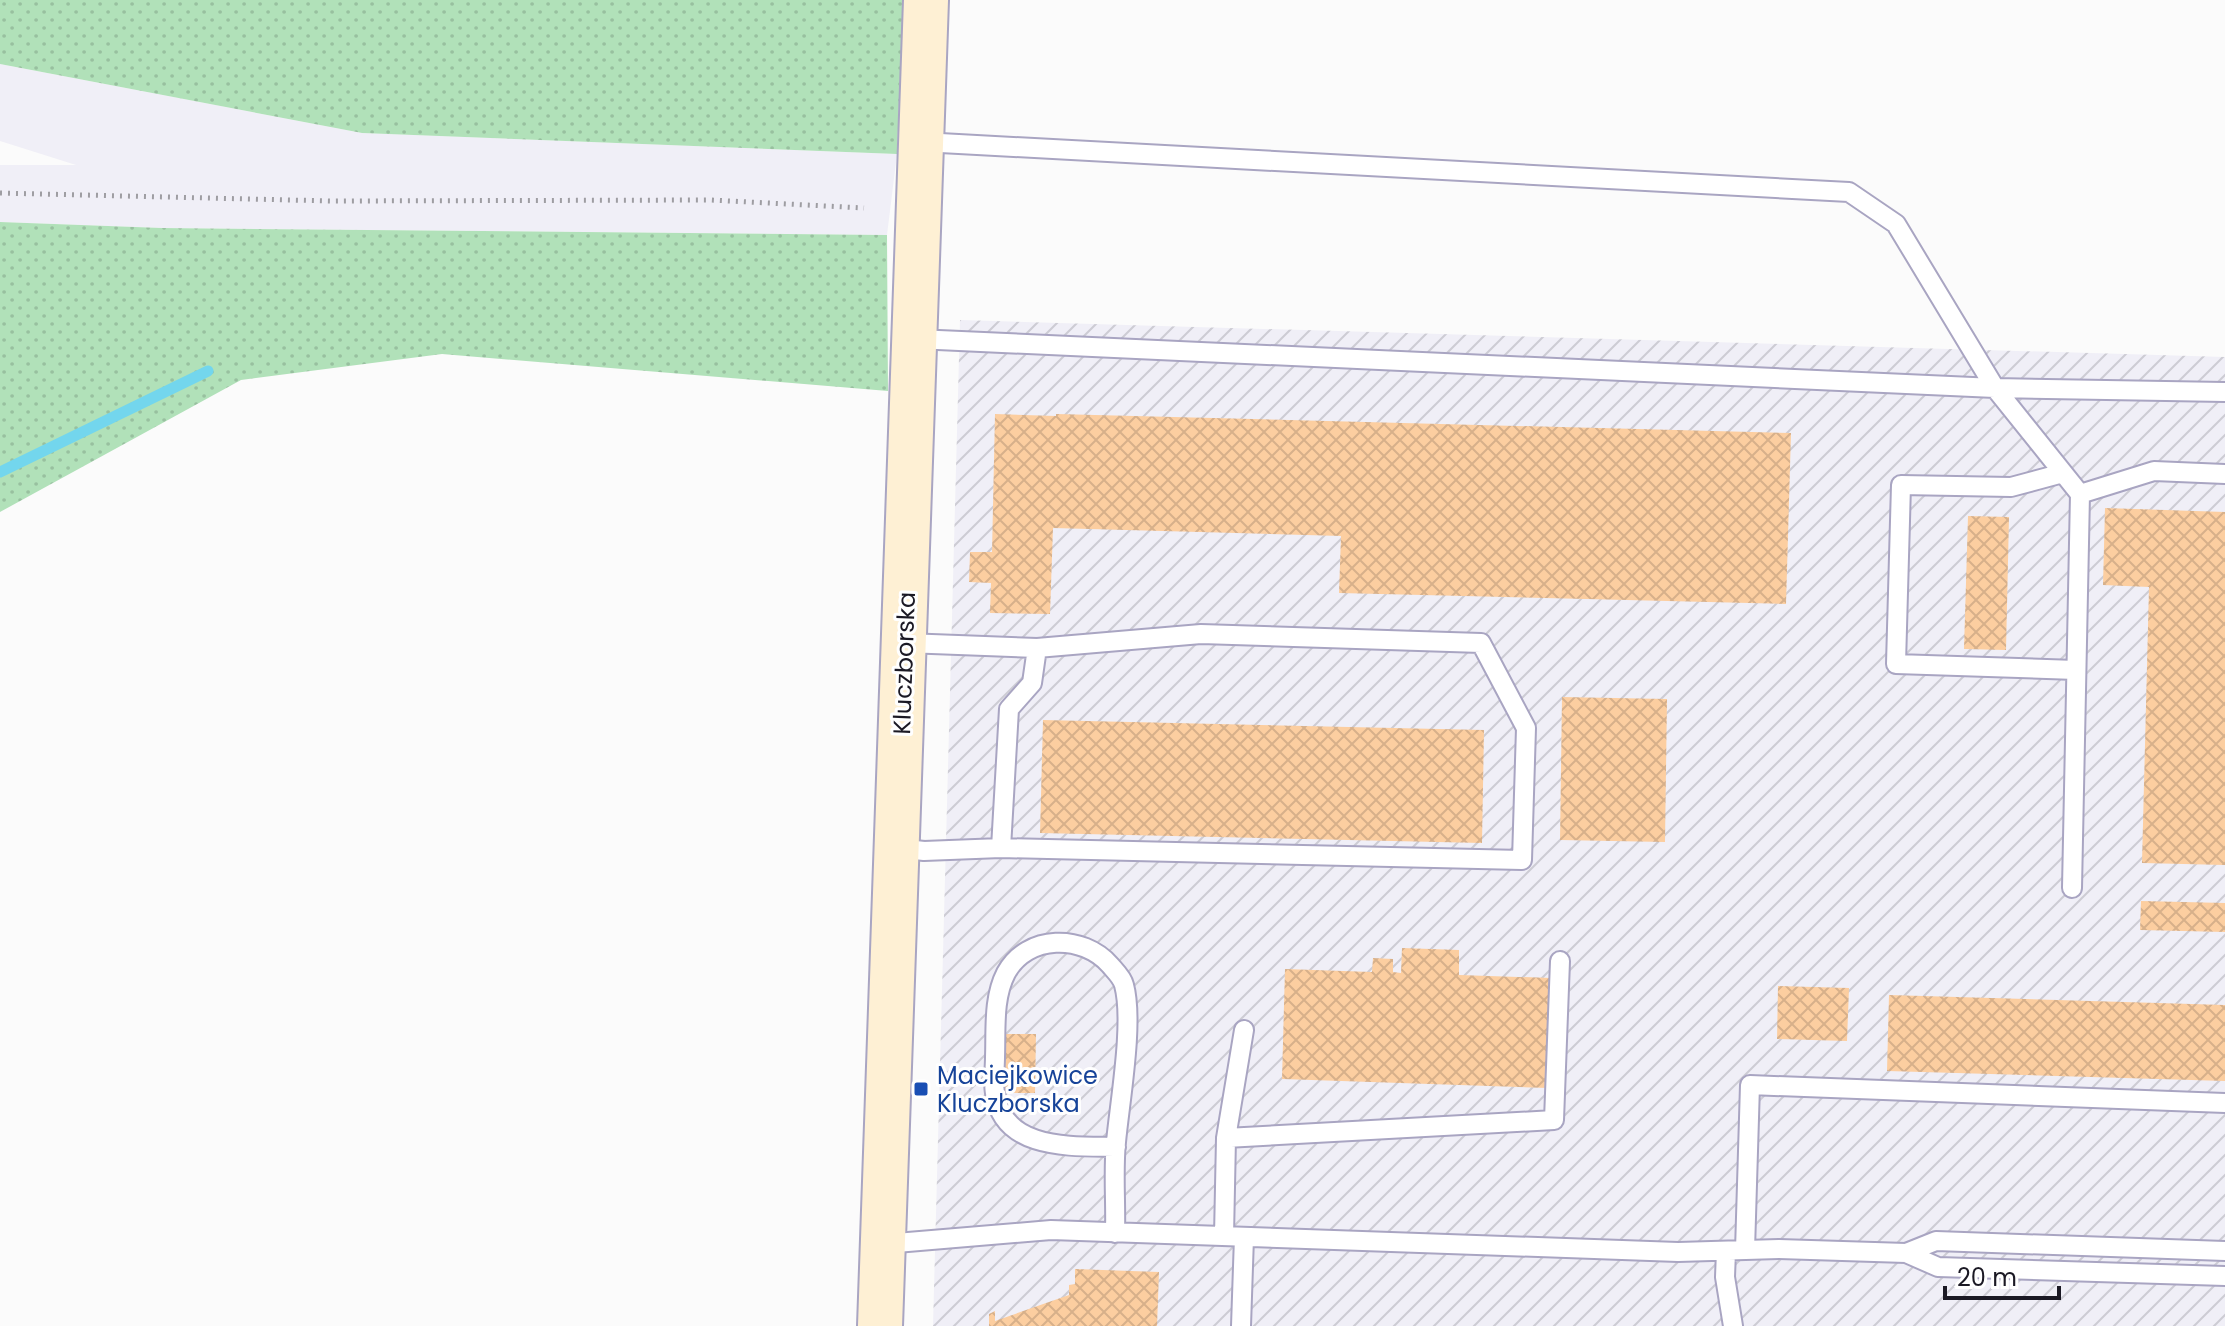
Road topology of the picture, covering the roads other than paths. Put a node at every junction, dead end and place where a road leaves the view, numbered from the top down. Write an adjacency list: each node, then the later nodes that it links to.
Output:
1 (926, 0): 2 (street, Kluczborska)
2 (922, 142): 3 (street, Kluczborska); 4 (lane)
3 (916, 339): 4 (lane); 9 (street, Kluczborska)
4 (1995, 388): 5 (lane); 6 (lane)
5 (2225, 392)
6 (2063, 473): 8 (lane); 11 (lane)
7 (2225, 474): 8 (lane)
8 (2080, 494): 11 (lane)
9 (905, 643): 10 (lane); 12 (street, Kluczborska)
10 (1037, 648): 13 (lane); 13 (lane)
11 (2076, 670): 14 (lane)
12 (897, 848): 13 (lane); 23 (street, Kluczborska)
13 (1001, 848)
14 (2072, 888)
15 (1560, 961): 18 (lane)
16 (1244, 1030): 18 (lane)
17 (2225, 1103): 24 (lane)
18 (1226, 1138): 21 (lane)
19 (1116, 1147): 19 (lane); 20 (lane)
20 (1115, 1233): 21 (lane); 23 (lane)
21 (1224, 1236): 22 (lane)
22 (1244, 1237): 24 (lane); 29 (lane)
23 (884, 1244): 28 (street, Kluczborska)
24 (1736, 1251): 26 (lane); 30 (lane)
25 (2225, 1251): 26 (lane)
26 (1906, 1253): 27 (lane)
27 (2225, 1276)
28 (880, 1326)
29 (1241, 1326)
30 (1733, 1326)

